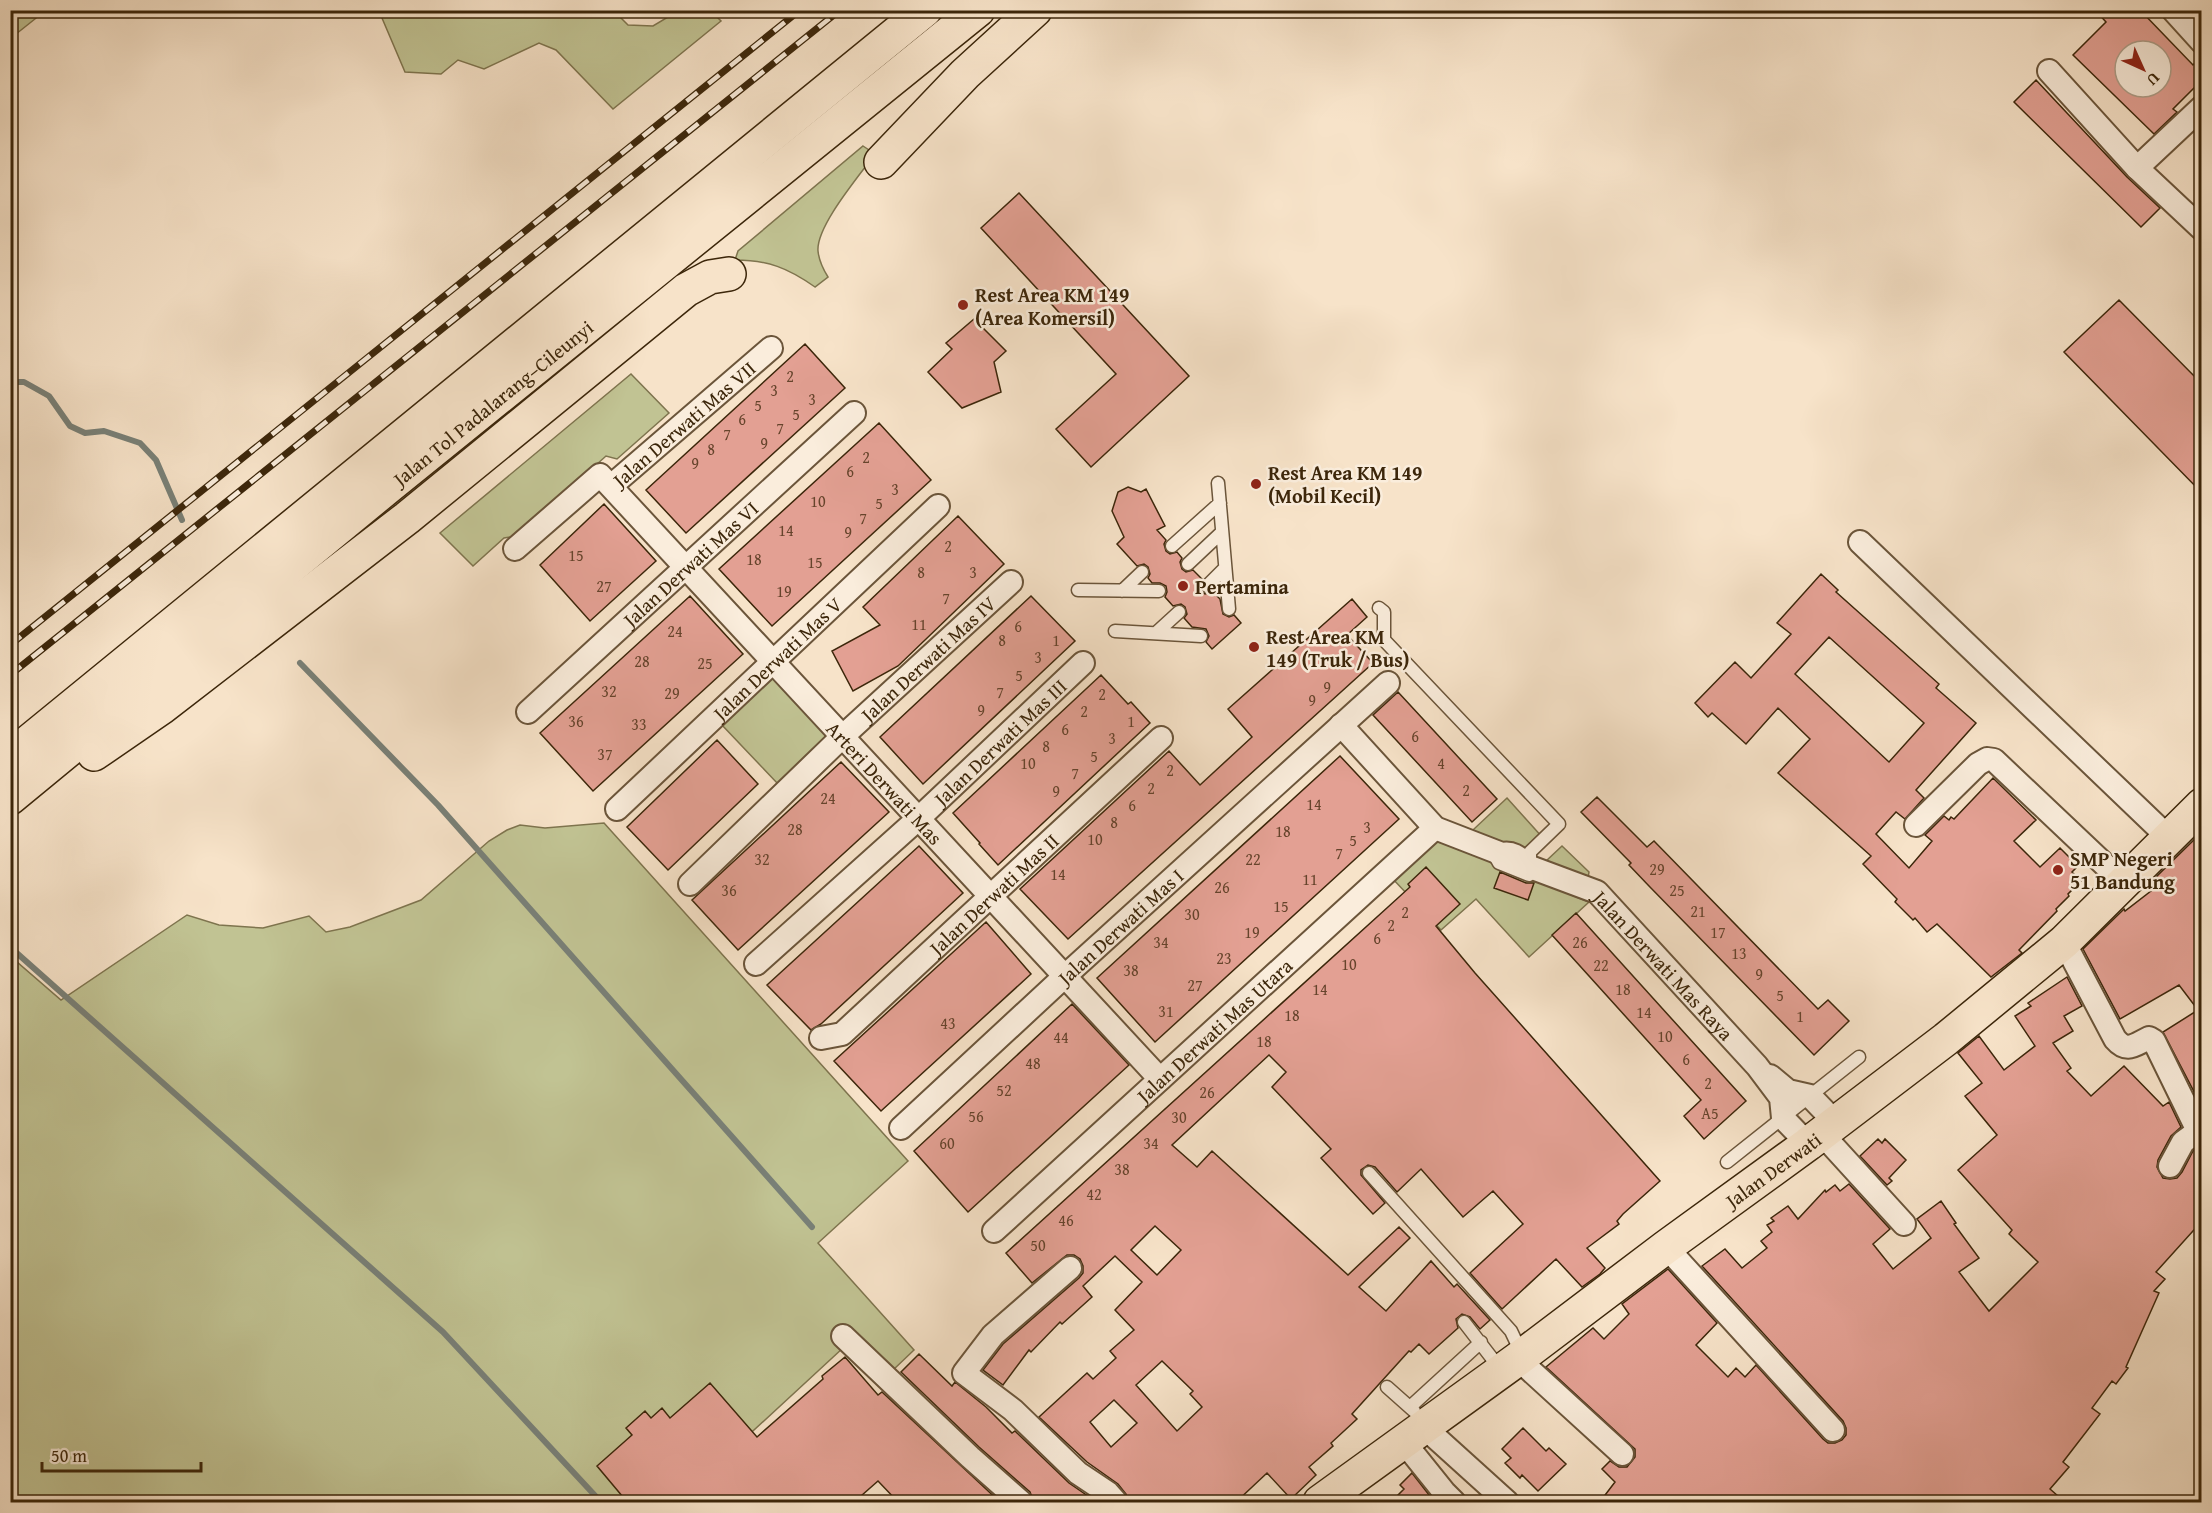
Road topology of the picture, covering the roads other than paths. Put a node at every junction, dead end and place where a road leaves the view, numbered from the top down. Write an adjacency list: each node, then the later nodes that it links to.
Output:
1 (925, 10): 44 (main road, Jalan Tol Padalarang–Cileunyi)
2 (978, 10): 45 (main road, Jalan Tol Padalarang–Cileunyi)
3 (1035, 10): 8 (main road)
4 (2173, 10): 5 (street)
5 (2202, 42)
6 (2049, 71): 9 (street)
7 (2202, 107): 9 (street)
8 (881, 162)
9 (2137, 168): 10 (street)
10 (2202, 229)
11 (729, 274): 48 (main road)
12 (771, 348): 15 (street, Jalan Derwati Mas VII)
13 (854, 413): 23 (street, Jalan Derwati Mas VI)
14 (1218, 483): 16 (lane)
15 (611, 486): 21 (street, Jalan Derwati Mas VII); 23 (street, Arteri Derwati Mas)
16 (1220, 503): 18 (lane); 20 (lane)
17 (938, 506): 37 (street, Jalan Derwati Mas V)
18 (1222, 532): 22 (lane); 24 (lane)
19 (1860, 542): 52 (street)
20 (1172, 546)
21 (515, 549)
22 (1188, 564)
23 (687, 567): 37 (street, Arteri Derwati Mas); 40 (street, Jalan Derwati Mas VI)
24 (1225, 568): 27 (lane); 32 (lane)
25 (1142, 572): 29 (lane)
26 (1011, 582): 42 (street, Jalan Derwati Mas IV)
27 (1208, 586)
28 (1078, 590): 29 (lane)
29 (1122, 591): 30 (lane)
30 (1159, 591)
31 (1379, 608): 54 (lane)
32 (1229, 609)
33 (1179, 612): 35 (lane)
34 (1115, 631): 35 (lane)
35 (1156, 633): 36 (lane)
36 (1201, 636)
37 (774, 661): 42 (street, Arteri Derwati Mas); 47 (street, Jalan Derwati Mas V)
38 (1083, 663): 49 (street, Jalan Derwati Mas III)
39 (1388, 683): 41 (street, Jalan Derwati Mas I)
40 (528, 712)
41 (1341, 725): 51 (street); 61 (street, Jalan Derwati Mas I)
42 (843, 736): 49 (street, Arteri Derwati Mas); 57 (street, Jalan Derwati Mas IV)
43 (1161, 738): 58 (street, Jalan Derwati Mas II)
44 (10, 757)
45 (10, 798)
46 (2202, 805): 52 (main road, Jalan Derwati)
47 (617, 809)
48 (10, 811)
49 (919, 818): 58 (street, Arteri Derwati Mas); 60 (street, Jalan Derwati Mas III)
50 (1916, 825): 56 (street)
51 (1435, 828): 53 (street, Jalan Derwati Mas Raya); 65 (street, Jalan Derwati Mas Utara)
52 (2168, 837): 56 (main road, Jalan Derwati)
53 (1497, 853): 54 (street, Jalan Derwati Mas Raya); 55 (lane)
54 (1529, 866): 55 (street, Jalan Derwati Mas Raya)
55 (1556, 876): 64 (street, Jalan Derwati Mas Raya)
56 (2123, 882): 59 (main road, Jalan Derwati)
57 (690, 884)
58 (990, 895): 61 (street, Arteri Derwati Mas); 62 (street, Jalan Derwati Mas II)
59 (2064, 942): 69 (street); 70 (main road, Jalan Derwati)
60 (756, 964)
61 (1065, 976): 65 (street, Arteri Derwati Mas); 68 (street, Jalan Derwati Mas I)
62 (821, 1038)
63 (1859, 1057): 66 (lane)
64 (1757, 1066): 66 (street); 67 (street)
65 (1160, 1079): 75 (street, Jalan Derwati Mas Utara)
66 (1810, 1096): 67 (lane); 70 (street)
67 (1784, 1118): 70 (street); 71 (lane)
68 (901, 1128)
69 (2200, 1130): 72 (street)
70 (1822, 1134): 74 (street); 76 (main road, Jalan Derwati)
71 (1727, 1162)
72 (2170, 1166)
73 (1369, 1173): 81 (lane)
74 (1904, 1224)
75 (994, 1232)
76 (1666, 1247): 81 (main road, Jalan Derwati); 84 (street)
77 (1070, 1268): 88 (street)
78 (1464, 1322): 80 (lane)
79 (843, 1336): 87 (street)
80 (1481, 1342): 81 (lane); 83 (lane)
81 (1510, 1365): 83 (main road, Jalan Derwati); 85 (street)
82 (1387, 1387): 83 (lane)
83 (1416, 1424): 86 (main road, Jalan Derwati); 89 (street); 90 (street)
84 (1833, 1430)
85 (1622, 1454)
86 (1328, 1500)
87 (1022, 1503)
88 (1116, 1503)
89 (1454, 1503)
90 (1507, 1503)

